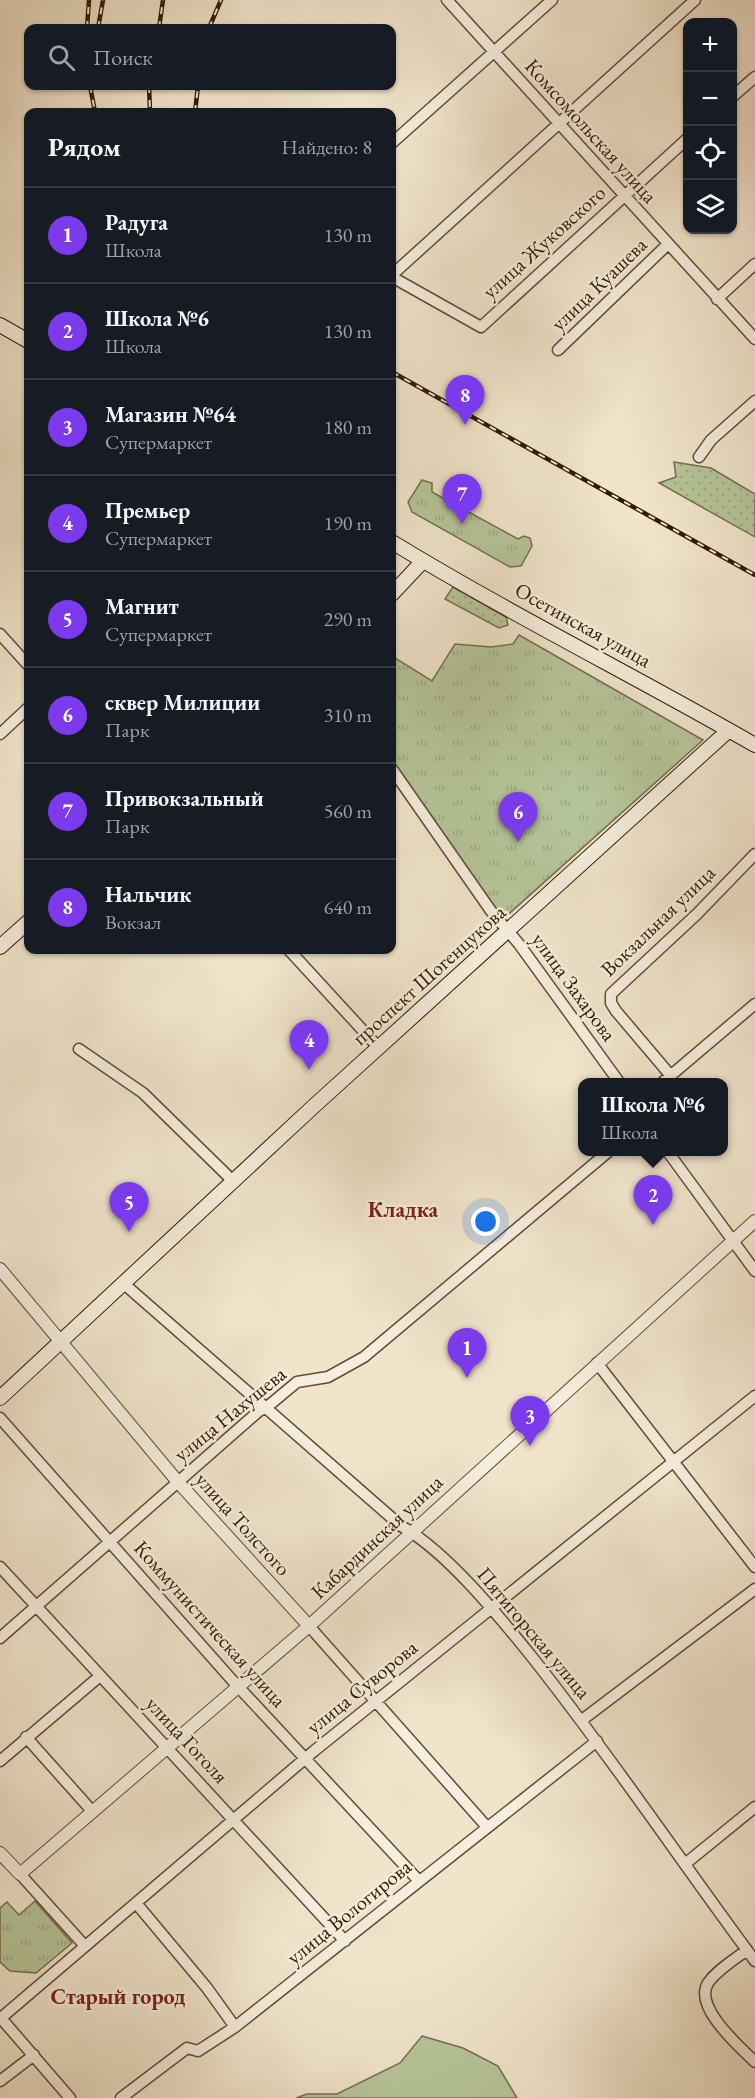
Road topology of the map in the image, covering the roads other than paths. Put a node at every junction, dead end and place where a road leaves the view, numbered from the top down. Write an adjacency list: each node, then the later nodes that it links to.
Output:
1 (447, 0): 4 (street, Комсомольская улица)
2 (552, 0): 4 (street)
3 (695, 0): 7 (street)
4 (495, 53): 7 (street, Комсомольская улица); 8 (street)
5 (755, 77): 6 (street)
6 (737, 93)
7 (558, 123): 10 (street, Комсомольская улица); 13 (street)
8 (396, 140)
9 (683, 142): 10 (street, улица Жуковского)
10 (624, 196): 11 (street, Комсомольская улица); 14 (street, улица Жуковского)
11 (667, 245): 15 (street, Комсомольская улица); 19 (street, улица Куашева)
12 (755, 264): 15 (street)
13 (396, 272)
14 (396, 278)
15 (717, 298): 18 (street, Комсомольская улица)
16 (1, 328): 17 (main road)
17 (24, 339)
18 (755, 339)
19 (558, 350)
20 (755, 401): 21 (street)
21 (699, 457)
22 (396, 544): 23 (main road, Осетинская улица)
23 (423, 561): 24 (main road); 28 (main road, Осетинская улица)
24 (396, 590)
25 (0, 634): 26 (street)
26 (24, 661)
27 (24, 712): 29 (street)
28 (729, 730): 30 (main road, Осетинская улица); 34 (main road, проспект Шогенцукова)
29 (0, 734)
30 (755, 745)
31 (396, 775): 34 (street, улица Захарова)
32 (755, 854): 41 (street, Вокзальная улица)
33 (24, 926): 35 (main road)
34 (510, 931): 38 (main road, проспект Шогенцукова); 40 (street, улица Захарова)
35 (0, 947)
36 (293, 954): 38 (street)
37 (755, 1004): 42 (street)
38 (379, 1048): 45 (main road, проспект Шогенцукова)
39 (79, 1049): 45 (street)
40 (615, 1078)
41 (666, 1078)
42 (668, 1078)
43 (603, 1156): 55 (street, улица Нахушева)
44 (671, 1156): 47 (street)
45 (233, 1181): 50 (main road, проспект Шогенцукова)
46 (755, 1221): 47 (street, Кабардинская улица)
47 (733, 1241): 49 (street); 52 (street, Кабардинская улица)
48 (0, 1269): 51 (street, улица Толстого)
49 (755, 1271)
50 (123, 1283): 51 (main road, проспект Шогенцукова); 55 (street, Пятигорская улица)
51 (62, 1340): 54 (main road, проспект Шогенцукова); 58 (street, улица Толстого)
52 (597, 1363): 57 (street); 59 (street, Кабардинская улица)
53 (755, 1396): 57 (street, улица Суворова)
54 (0, 1398)
55 (267, 1407): 58 (street, улица Нахушева); 59 (street, Пятигорская улица)
56 (0, 1418): 60 (street, Коммунистическая улица)
57 (673, 1460): 62 (street); 65 (street, улица Суворова)
58 (178, 1482): 60 (street, улица Нахушева); 66 (street, улица Толстого)
59 (411, 1532): 65 (street, Пятигорская улица); 66 (street, Кабардинская улица)
60 (110, 1543): 64 (street, улица Нахушева); 69 (street, Коммунистическая улица)
61 (0, 1567): 64 (street, улица Гоголя)
62 (755, 1567)
63 (755, 1589): 71 (street)
64 (35, 1607): 67 (street, улица Нахушева); 68 (street, улица Гоголя)
65 (492, 1608): 70 (street, улица Суворова); 71 (street, Пятигорская улица)
66 (309, 1626): 69 (street, Кабардинская улица); 70 (street, улица Толстого)
67 (0, 1638)
68 (100, 1676): 72 (street); 74 (street, улица Гоголя)
69 (239, 1687): 74 (street, Кабардинская улица); 76 (street, Коммунистическая улица)
70 (377, 1701): 76 (street, улица Суворова); 80 (street, улица Толстого)
71 (582, 1719): 73 (street, Пятигорская улица)
72 (26, 1737): 75 (street); 78 (street)
73 (597, 1741): 80 (street, улица Вологирова); 82 (street, Пятигорская улица)
74 (168, 1748): 78 (street, Кабардинская улица); 79 (street, улица Гоголя)
75 (2, 1754)
76 (306, 1758): 79 (street, улица Суворова); 84 (street, Коммунистическая улица)
77 (755, 1807): 82 (street)
78 (92, 1811): 83 (street, Кабардинская улица)
79 (234, 1820): 85 (street, улица Суворова); 86 (street, улица Гоголя)
80 (487, 1827): 84 (street, улица Вологирова)
81 (0, 1853): 83 (street)
82 (686, 1864): 88 (street, Пятигорская улица)
83 (20, 1874): 87 (street)
84 (419, 1881): 86 (street, улица Вологирова)
85 (136, 1903): 87 (street, улица Суворова); 91 (street)
86 (345, 1941): 91 (street, улица Вологирова)
87 (84, 1945): 90 (street, улица Суворова)
88 (747, 1950): 89 (street, Пятигорская улица); 93 (street)
89 (755, 1961)
90 (0, 2018): 92 (street)
91 (235, 2027): 96 (street, улица Вологирова)
92 (34, 2055): 94 (street); 95 (street)
93 (755, 2062)
94 (0, 2081)
95 (70, 2098)
96 (121, 2098)

